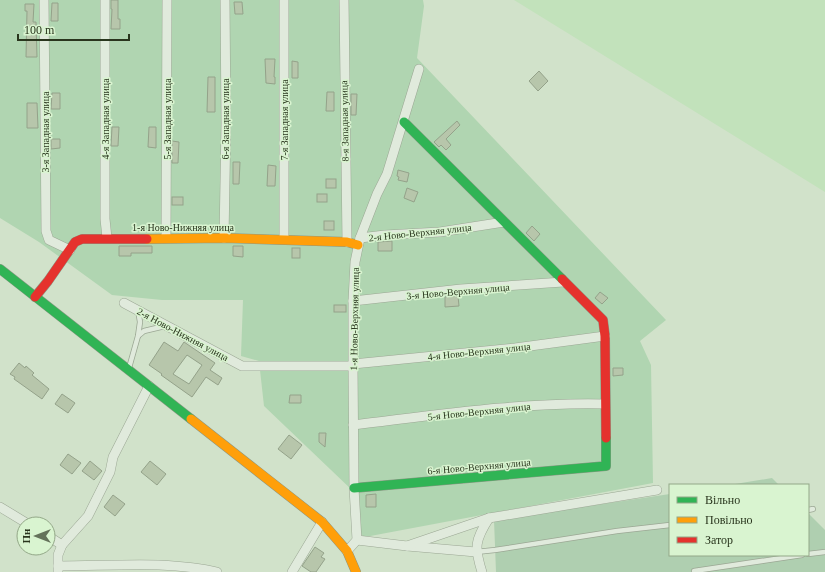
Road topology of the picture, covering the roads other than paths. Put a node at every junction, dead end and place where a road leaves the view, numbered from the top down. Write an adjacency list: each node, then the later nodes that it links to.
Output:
1 (44, 0): 16 (street, 3-я Западная улица)
2 (104, 0): 10 (street, 4-я Западная улица)
3 (167, 0): 11 (street, 5-я Западная улица)
4 (225, 0): 12 (street, 6-я Западная улица)
5 (284, 0): 13 (street, 7-я Западная улица)
6 (344, 0): 14 (street, 8-я Западная улица)
7 (419, 70): 8 (street, 1-я Ново-Верхняя улица)
8 (404, 122): 9 (street); 15 (street, 1-я Ново-Верхняя улица)
9 (504, 222): 15 (street, 2-я Ново-Верхняя улица); 18 (street)
10 (107, 238): 11 (street, 1-я Ново-Нижняя улица); 16 (street, 1-я Ново-Нижняя улица)
11 (166, 238): 12 (street, 1-я Ново-Нижняя улица)
12 (224, 238): 13 (street, 1-я Ново-Нижняя улица)
13 (284, 239): 14 (street, 1-я Ново-Нижняя улица)
14 (347, 242): 15 (street, 1-я Ново-Нижняя улица)
15 (359, 242): 20 (street, 1-я Ново-Верхняя улица)
16 (70, 250): 19 (street, 1-я Ново-Нижняя улица)
17 (0, 269): 19 (street)
18 (563, 282): 20 (street, 3-я Ново-Верхняя улица); 25 (street)
19 (35, 297): 28 (street)
20 (353, 302): 26 (street, 1-я Ново-Верхняя улица)
21 (124, 303): 22 (street, 2-я Ново-Нижняя улица)
22 (138, 310): 23 (street, 2-я Ново-Нижняя улица); 24 (lane)
23 (166, 326): 24 (lane); 27 (street, 2-я Ново-Нижняя улица)
24 (138, 336): 28 (lane)
25 (605, 336): 26 (street, 4-я Ново-Верхняя улица); 30 (street)
26 (353, 365): 27 (street, 4-я Ново-Верхняя улица); 31 (street, 1-я Ново-Верхняя улица)
27 (242, 366)
28 (129, 370): 29 (street)
29 (150, 386): 37 (street); 41 (street)
30 (605, 404): 31 (street, 5-я Ново-Верхняя улица); 32 (street, 6-я Ново-Верхняя улица)
31 (353, 425): 32 (street, 1-я Ново-Верхняя улица)
32 (354, 488): 39 (street, 1-я Ново-Верхняя улица)
33 (657, 490): 36 (street)
34 (0, 507): 35 (street)
35 (16, 517)
36 (489, 518): 42 (street); 44 (street)
37 (322, 522): 43 (street); 51 (street)
38 (669, 525): 44 (lane)
39 (357, 540): 42 (street); 43 (street)
40 (56, 541): 41 (street)
41 (62, 545): 48 (street)
42 (407, 546): 44 (street)
43 (347, 551): 52 (street)
44 (476, 552): 53 (street)
45 (825, 552): 46 (lane)
46 (809, 554)
47 (795, 556): 49 (lane)
48 (58, 569): 50 (street)
49 (694, 571)
50 (217, 572)
51 (292, 572)
52 (356, 572)
53 (482, 572)

